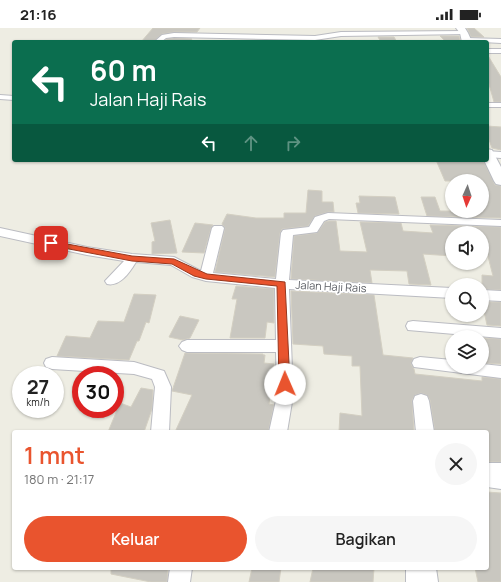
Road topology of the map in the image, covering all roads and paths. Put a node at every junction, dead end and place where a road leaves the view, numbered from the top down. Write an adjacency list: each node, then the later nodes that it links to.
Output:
1 (414, 28): 2 (street)
2 (426, 34): 3 (street); 4 (street)
3 (464, 36): 5 (street)
4 (158, 40)
5 (501, 41)
6 (489, 51): 7 (street)
7 (501, 51)
8 (0, 96): 9 (street)
9 (12, 98)
10 (489, 104): 11 (street)
11 (501, 105)
12 (489, 154): 13 (street)
13 (501, 155)
14 (489, 158): 15 (main road)
15 (501, 180)
16 (501, 223): 22 (street)
17 (218, 228): 20 (street)
18 (0, 232): 19 (street, Jalan Haji Rais)
19 (132, 258): 20 (street, Jalan Haji Rais); 21 (street)
20 (206, 277): 22 (street, Jalan Haji Rais)
21 (112, 281)
22 (282, 284): 23 (street, Jalan Haji Rais); 29 (street)
23 (445, 293)
24 (489, 295): 25 (street)
25 (501, 296)
26 (413, 326): 27 (street)
27 (501, 333)
28 (187, 346): 29 (street)
29 (284, 346): 37 (street)
30 (52, 363): 36 (street)
31 (420, 363): 32 (street)
32 (445, 365)
33 (489, 371): 34 (street)
34 (501, 372)
35 (421, 401): 38 (street)
36 (160, 430)
37 (278, 430)
38 (425, 430)
39 (489, 474): 40 (main road)
40 (501, 476)
41 (181, 570): 43 (street)
42 (420, 570): 44 (main road)
43 (179, 582)
44 (422, 582)

